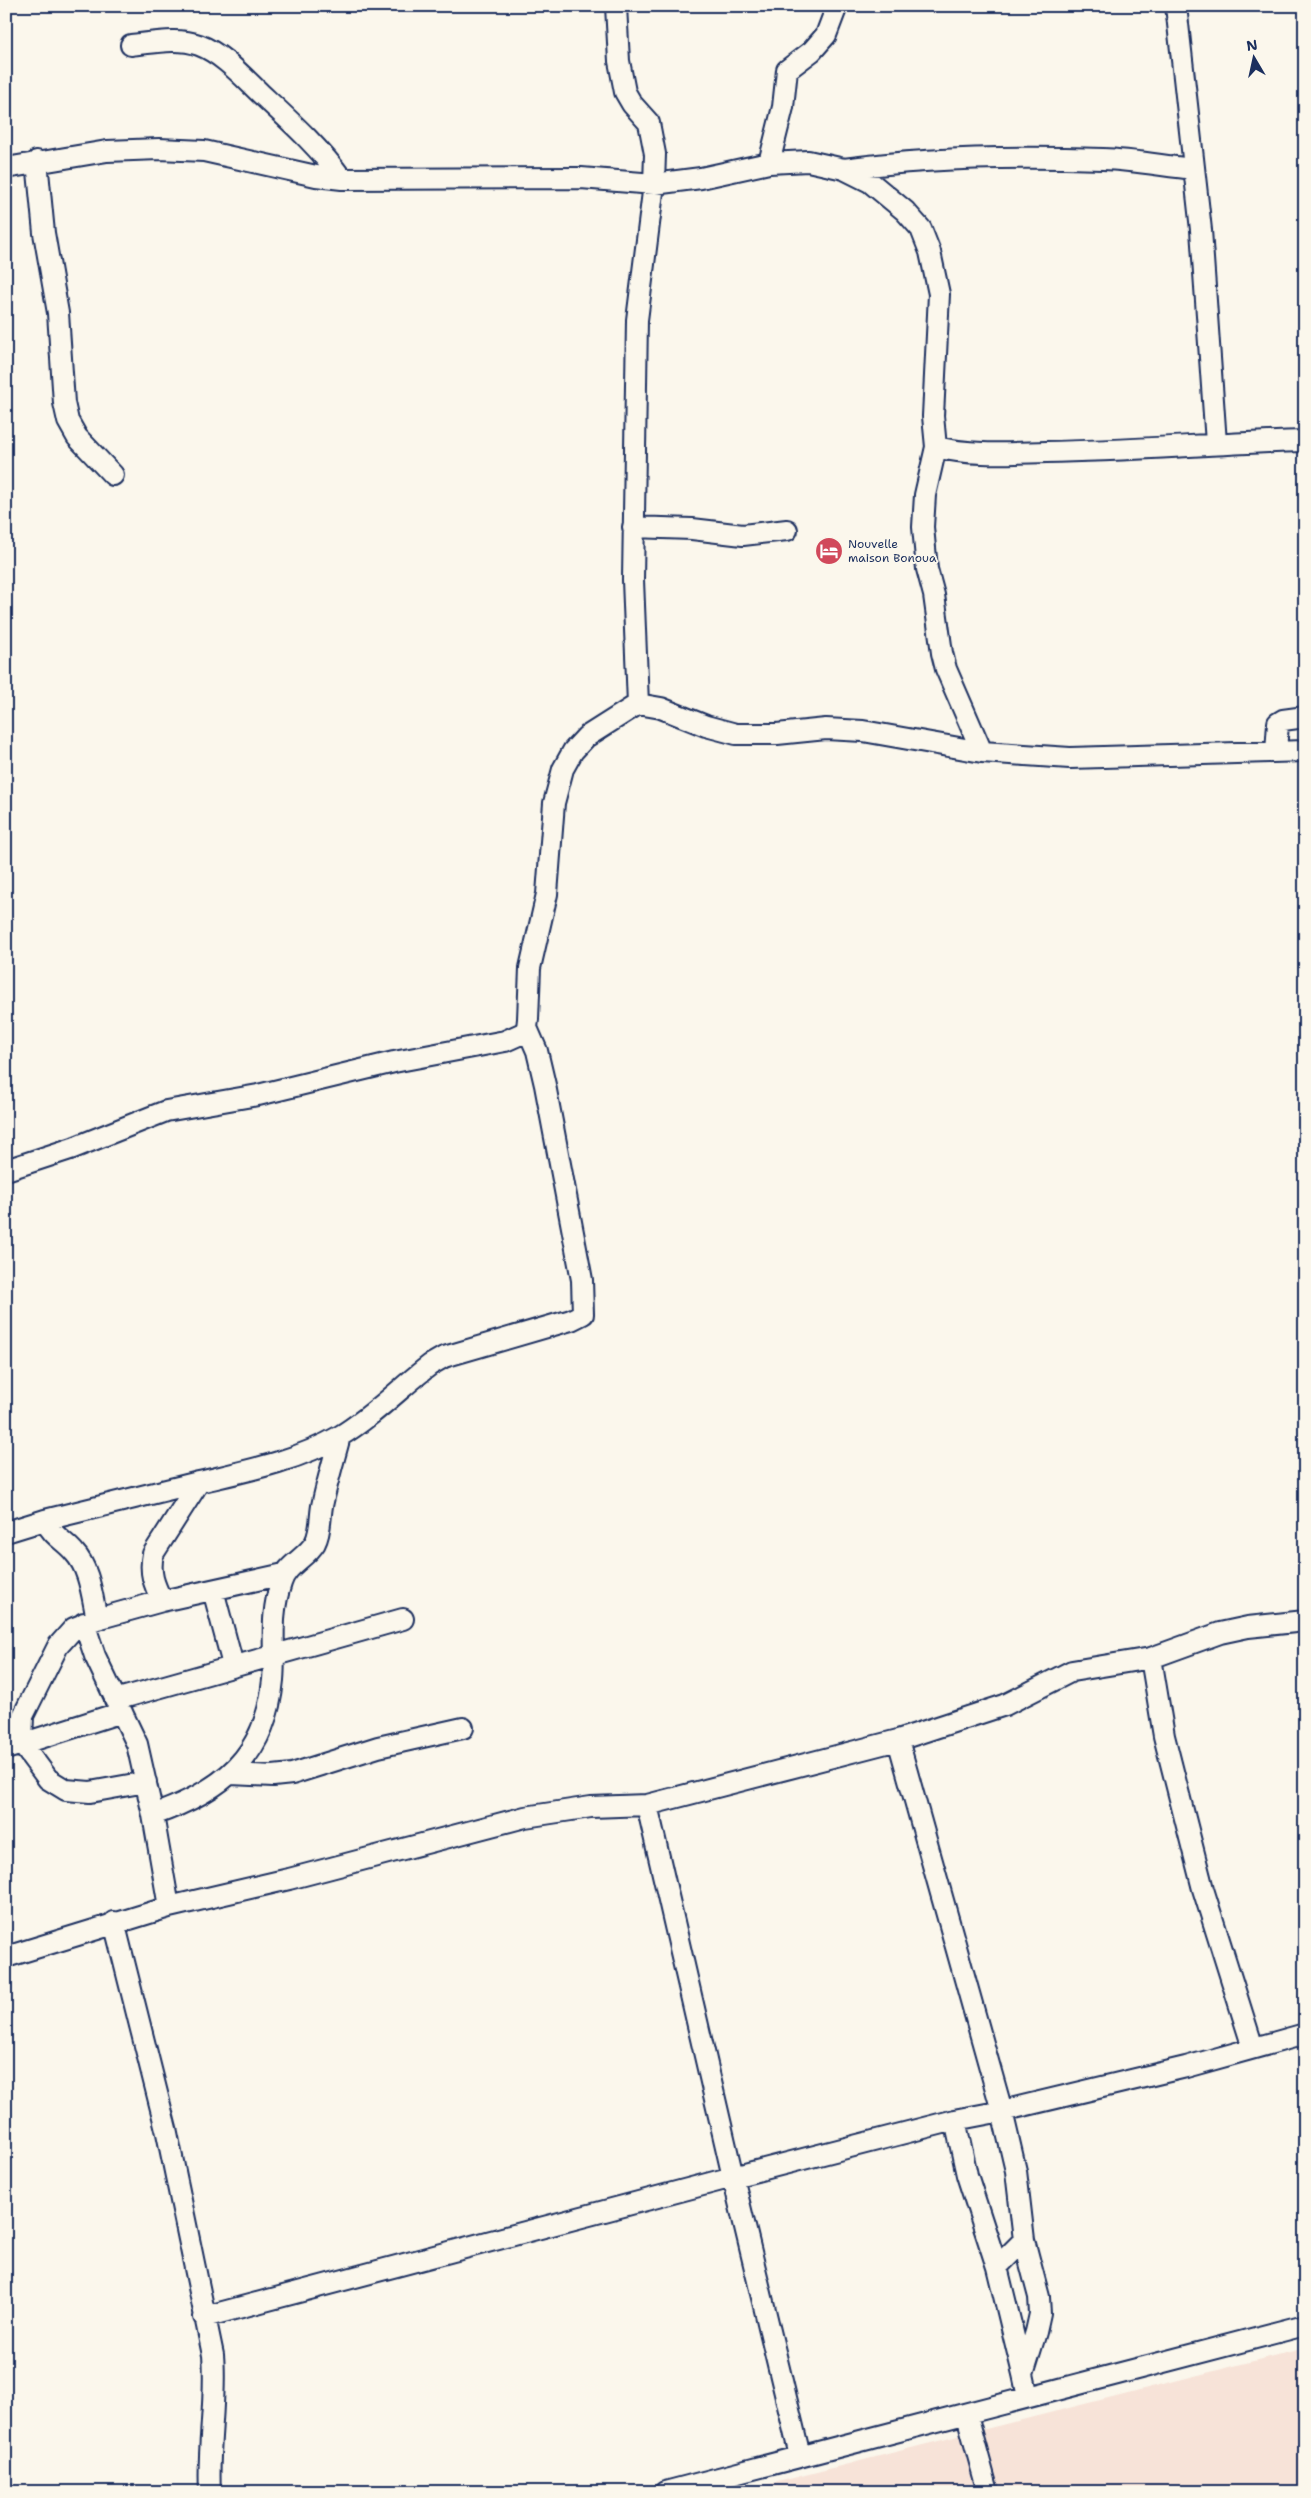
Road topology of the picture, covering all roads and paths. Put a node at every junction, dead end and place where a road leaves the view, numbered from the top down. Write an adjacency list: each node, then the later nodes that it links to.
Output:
1 (616, 6): 11 (street)
2 (837, 6): 6 (street)
3 (1176, 6): 9 (street)
4 (131, 45): 10 (street)
5 (37, 161): 7 (street); 10 (street); 15 (street)
6 (769, 163): 8 (street); 11 (street)
7 (6, 168)
8 (844, 169): 9 (street); 14 (street)
9 (1194, 169): 13 (street)
10 (342, 179): 11 (street)
11 (654, 184): 16 (street)
12 (1305, 441): 13 (street)
13 (1216, 443): 14 (street)
14 (936, 447): 21 (street)
15 (113, 475)
16 (633, 527): 17 (street); 18 (street)
17 (787, 530)
18 (638, 704): 21 (street); 23 (street)
19 (1305, 717): 22 (street)
20 (1305, 751): 22 (street)
21 (982, 752): 22 (street)
22 (1276, 752)
23 (527, 1028): 24 (street); 25 (street)
24 (6, 1170)
25 (340, 1436): 26 (street); 29 (street)
26 (199, 1482): 27 (street); 31 (street)
27 (45, 1520): 28 (street); 33 (street)
28 (6, 1532)
29 (284, 1574): 30 (street); 35 (street)
30 (213, 1590): 31 (street); 37 (street)
31 (162, 1601): 33 (street)
32 (403, 1618): 35 (street)
33 (91, 1621): 38 (street); 41 (street)
34 (1305, 1621): 36 (street)
35 (272, 1655): 37 (street); 42 (street)
36 (1151, 1658): 40 (street); 50 (street)
37 (234, 1664): 38 (street)
38 (118, 1706): 41 (street); 43 (street)
39 (463, 1728): 42 (street)
40 (898, 1740): 44 (street); 51 (street)
41 (14, 1747): 43 (street)
42 (231, 1774): 45 (street)
43 (146, 1782): 45 (street)
44 (647, 1805): 46 (street); 53 (street)
45 (153, 1815): 46 (street)
46 (169, 1907): 47 (street)
47 (114, 1922): 48 (street); 56 (street)
48 (6, 1957)
49 (1305, 2034): 50 (street)
50 (1254, 2048): 51 (street)
51 (1002, 2111): 52 (street); 54 (street)
52 (955, 2120): 53 (street); 55 (street)
53 (733, 2177): 56 (street); 61 (street)
54 (1024, 2240): 55 (street); 58 (street)
55 (996, 2267): 58 (street)
56 (204, 2317): 62 (street)
57 (1305, 2325): 59 (street)
58 (1023, 2374): 59 (street)
59 (1028, 2398): 60 (street)
60 (967, 2415): 61 (street); 64 (street)
61 (800, 2456): 63 (street)
62 (210, 2492)
63 (665, 2492)
64 (988, 2492)

